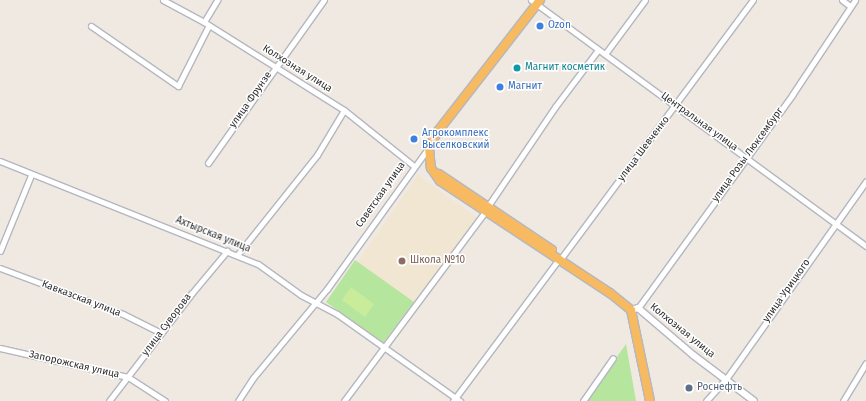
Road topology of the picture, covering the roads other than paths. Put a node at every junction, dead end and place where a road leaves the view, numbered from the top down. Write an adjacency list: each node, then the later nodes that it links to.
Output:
1 (163, 0): 10 (street, Колхозная улица)
2 (217, 0): 10 (street)
3 (324, 0): 14 (street, улица Фрунзе)
4 (645, 0): 13 (street)
5 (753, 0): 15 (street, улица Шевченко)
6 (842, 0): 9 (street)
7 (856, 0): 9 (street, улица Розы Люксембург)
8 (536, 1): 12 (street, Центральная улица); 17 (highway, Советская улица)
9 (850, 6): 18 (street, улица Розы Люксембург)
10 (207, 23): 11 (street); 14 (street, Колхозная улица)
11 (91, 26)
12 (598, 50): 13 (street, Центральная улица); 24 (street)
13 (605, 54): 15 (street, Центральная улица)
14 (275, 67): 16 (street, Колхозная улица); 20 (street, улица Фрунзе)
15 (676, 106): 18 (street, Центральная улица); 30 (street, улица Шевченко)
16 (344, 110): 21 (street, Колхозная улица); 29 (street)
17 (429, 147): 21 (street, Советская улица); 24 (highway, Колхозная улица)
18 (746, 156): 25 (street, Центральная улица); 33 (street, улица Розы Люксембург)
19 (0, 161): 22 (street, Ахтырская улица)
20 (208, 163)
21 (414, 166): 32 (street, Советская улица)
22 (31, 175): 27 (street); 28 (street, Ахтырская улица)
23 (866, 181): 25 (street, улица Урицкого)
24 (486, 209): 30 (highway, Колхозная улица); 35 (street)
25 (834, 223): 26 (street, Центральная улица); 40 (street, улица Урицкого)
26 (866, 246)
27 (0, 251)
28 (228, 251): 29 (street, Ахтырская улица); 34 (street, улица Суворова)
29 (238, 254): 32 (street, Ахтырская улица)
30 (560, 258): 33 (highway, Колхозная улица); 41 (street, улица Шевченко)
31 (0, 268): 34 (street, Кавказская улица)
32 (317, 302): 35 (street, Ахтырская улица); 44 (street, Советская улица)
33 (634, 309): 40 (street, Колхозная улица); 47 (highway)
34 (161, 333): 39 (street, улица Суворова)
35 (382, 347): 41 (street, Ахтырская улица); 45 (street)
36 (0, 348): 39 (street, Запорожская улица)
37 (613, 358): 46 (street)
38 (866, 363): 50 (street)
39 (128, 377): 42 (street, улица Суворова); 43 (street, Запорожская улица)
40 (726, 379): 48 (street, улица Урицкого); 49 (street, Колхозная улица)
41 (456, 400)
42 (109, 401)
43 (165, 401)
44 (238, 401)
45 (344, 401)
46 (583, 401)
47 (650, 401)
48 (706, 401)
49 (754, 401)
50 (843, 401)

